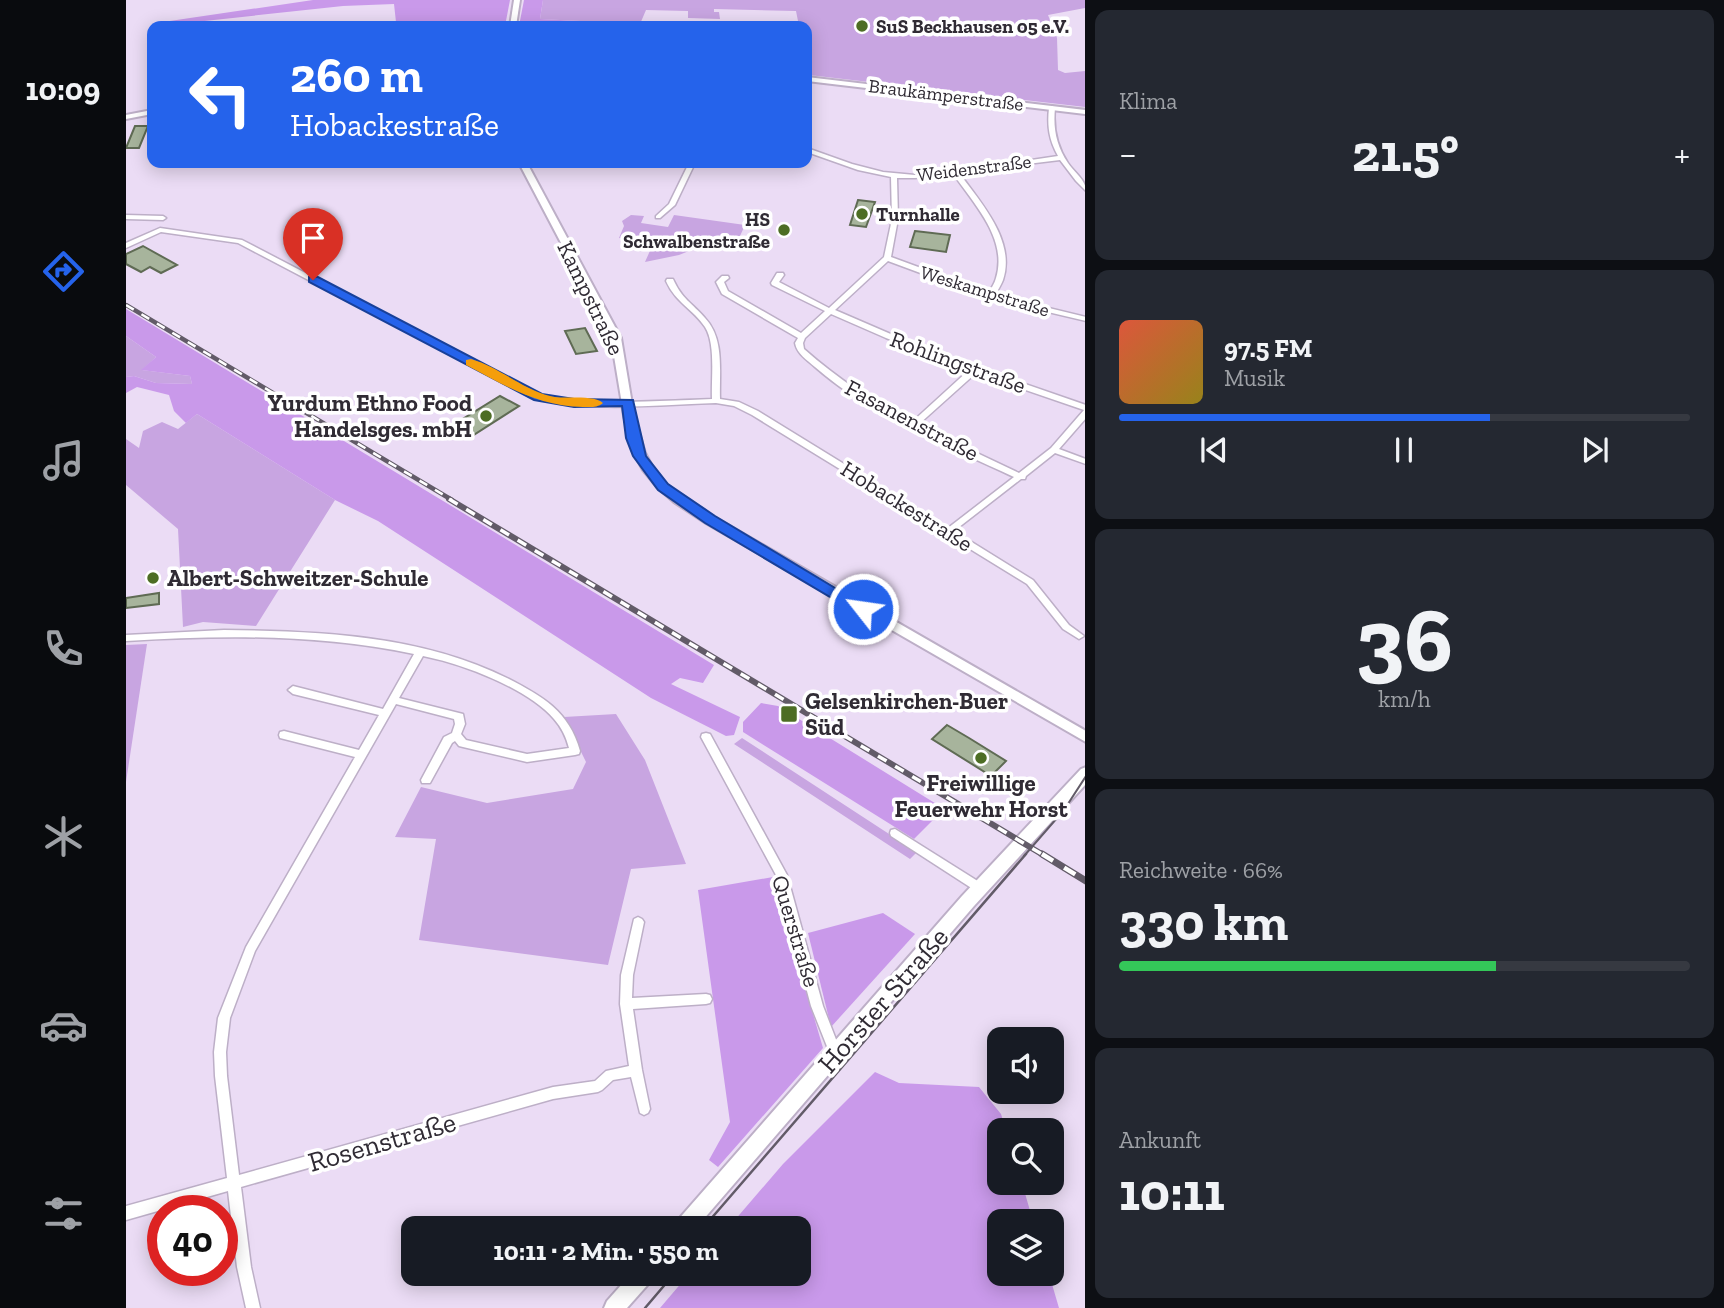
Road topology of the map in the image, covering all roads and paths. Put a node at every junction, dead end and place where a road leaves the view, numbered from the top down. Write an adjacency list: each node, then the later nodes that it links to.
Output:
1 (517, 0): 2 (street)
2 (514, 21)
3 (812, 80): 4 (street, Braukämperstraße)
4 (1052, 108): 5 (street, Braukämperstraße); 9 (street)
5 (1085, 112)
6 (147, 113): 7 (street)
7 (126, 117)
8 (812, 151): 13 (street, Weidenstraße)
9 (1060, 158): 12 (street, Weidenstraße); 14 (street)
10 (526, 168): 29 (street, Kampstraße)
11 (690, 168): 15 (street)
12 (954, 171): 13 (street, Weidenstraße); 23 (street)
13 (894, 176): 19 (street)
14 (1085, 189)
15 (658, 217)
16 (126, 218): 17 (street)
17 (163, 218)
18 (126, 246): 29 (street, Hobackestraße)
19 (887, 258): 23 (street, Weskampstraße); 24 (street)
20 (780, 275): 24 (street, Rohlingstraße)
21 (725, 278): 26 (street)
22 (670, 281): 28 (street)
23 (991, 296): 25 (street, Weskampstraße)
24 (832, 312): 26 (street); 27 (street, Rohlingstraße)
25 (1085, 319)
26 (802, 337): 31 (street, Fasanenstraße)
27 (974, 370): 30 (street, Rohlingstraße); 31 (street)
28 (716, 401): 29 (street, Hobackestraße); 35 (street, Hobackestraße)
29 (628, 402): 45 (street, Kampstraße)
30 (1085, 410): 32 (street)
31 (914, 425): 34 (street, Fasanenstraße)
32 (1054, 450): 33 (street); 34 (street)
33 (1085, 461)
34 (1022, 477): 35 (street)
35 (949, 531): 36 (street, Hobackestraße)
36 (1079, 636)
37 (126, 638): 38 (street)
38 (421, 652): 40 (street); 43 (street)
39 (293, 690): 41 (street)
40 (393, 700): 41 (street); 43 (street)
41 (386, 713): 46 (street)
42 (284, 735): 46 (street)
43 (456, 735): 48 (street)
44 (706, 737): 54 (street, Querstraße)
45 (1085, 737)
46 (362, 755): 57 (street)
47 (1085, 773): 50 (main road, Horster Straße)
48 (426, 780)
49 (895, 833): 50 (street)
50 (980, 888): 54 (main road, Horster Straße)
51 (638, 922): 53 (street)
52 (706, 999): 53 (street)
53 (626, 1004): 55 (street)
54 (836, 1055): 59 (main road, Horster Straße)
55 (636, 1070): 56 (street); 57 (street, Rosenstraße)
56 (644, 1109)
57 (233, 1185): 58 (street, Rosenstraße); 61 (street)
58 (126, 1213)
59 (695, 1216)
60 (633, 1286): 62 (main road)
61 (253, 1308)
62 (614, 1308)

